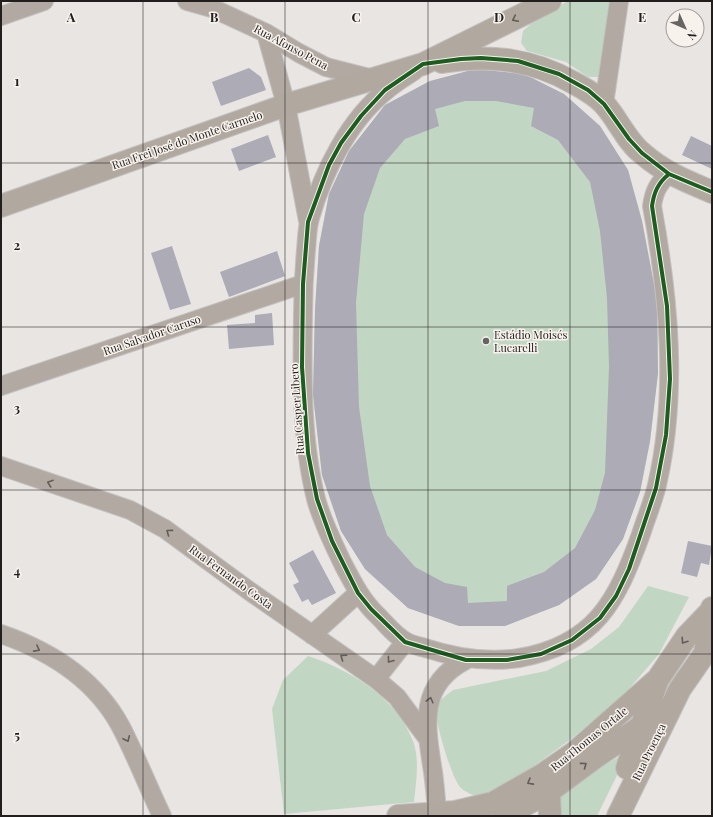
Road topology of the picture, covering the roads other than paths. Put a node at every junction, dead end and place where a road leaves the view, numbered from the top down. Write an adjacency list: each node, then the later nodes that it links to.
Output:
1 (44, 1): 5 (street)
2 (187, 1): 6 (street, Rua Afonso Pena)
3 (550, 1): 7 (main road, one-way to 7)
4 (619, 1): 9 (street)
5 (1, 16)
6 (266, 33): 8 (street, Rua Afonso Pena); 10 (street, Rua Casper Libero)
7 (423, 64): 8 (main road); 9 (main road); 14 (street, Rua Casper Libero)
8 (373, 79): 10 (main road, Rua Frei José do Monte Carmelo)
9 (604, 104): 11 (main road)
10 (286, 105): 13 (main road, Rua Frei José do Monte Carmelo); 14 (street, Rua Casper Libero)
11 (669, 174): 12 (main road); 24 (street, Rua Casper Libero)
12 (712, 192)
13 (1, 206)
14 (308, 222): 15 (street, Rua Casper Libero)
15 (303, 284): 16 (street, Rua Salvador Caruso); 18 (street, Rua Casper Libero)
16 (1, 386)
17 (1, 466): 21 (street, Rua Fernando Costa, one-way to 17)
18 (358, 593): 21 (street); 22 (street, Rua Casper Libero)
19 (711, 610): 23 (main road, Rua Proença); 26 (main road, Rua Proença, one-way to 26)
20 (1, 634): 32 (street, one-way to 32)
21 (312, 635): 25 (street, Rua Fernando Costa, one-way to 21)
22 (405, 642): 24 (street, Rua Casper Libero); 25 (street, one-way to 25)
23 (708, 654): 27 (main road, Rua Proença)
24 (466, 660): 29 (street, Rua Fernando Costa, one-way to 24)
25 (376, 679): 29 (street, Rua Fernando Costa)
26 (658, 679): 28 (main road, Rua Proença); 31 (main road, Rua Thomas Ortale, one-way to 31)
27 (680, 689): 28 (main road, Rua Proença); 37 (main road, Rua Proença)
28 (643, 726): 30 (main road, Rua Thomas Ortale, one-way to 28); 36 (main road, Rua Proença)
29 (428, 739): 31 (street, Rua Fernando Costa)
30 (549, 791): 34 (main road, Rua Thomas Ortale); 35 (main road)
31 (436, 814): 33 (main road, Rua Thomas Ortale)
32 (162, 816)
33 (398, 816)
34 (504, 816)
35 (550, 816)
36 (609, 816)
37 (618, 816)

